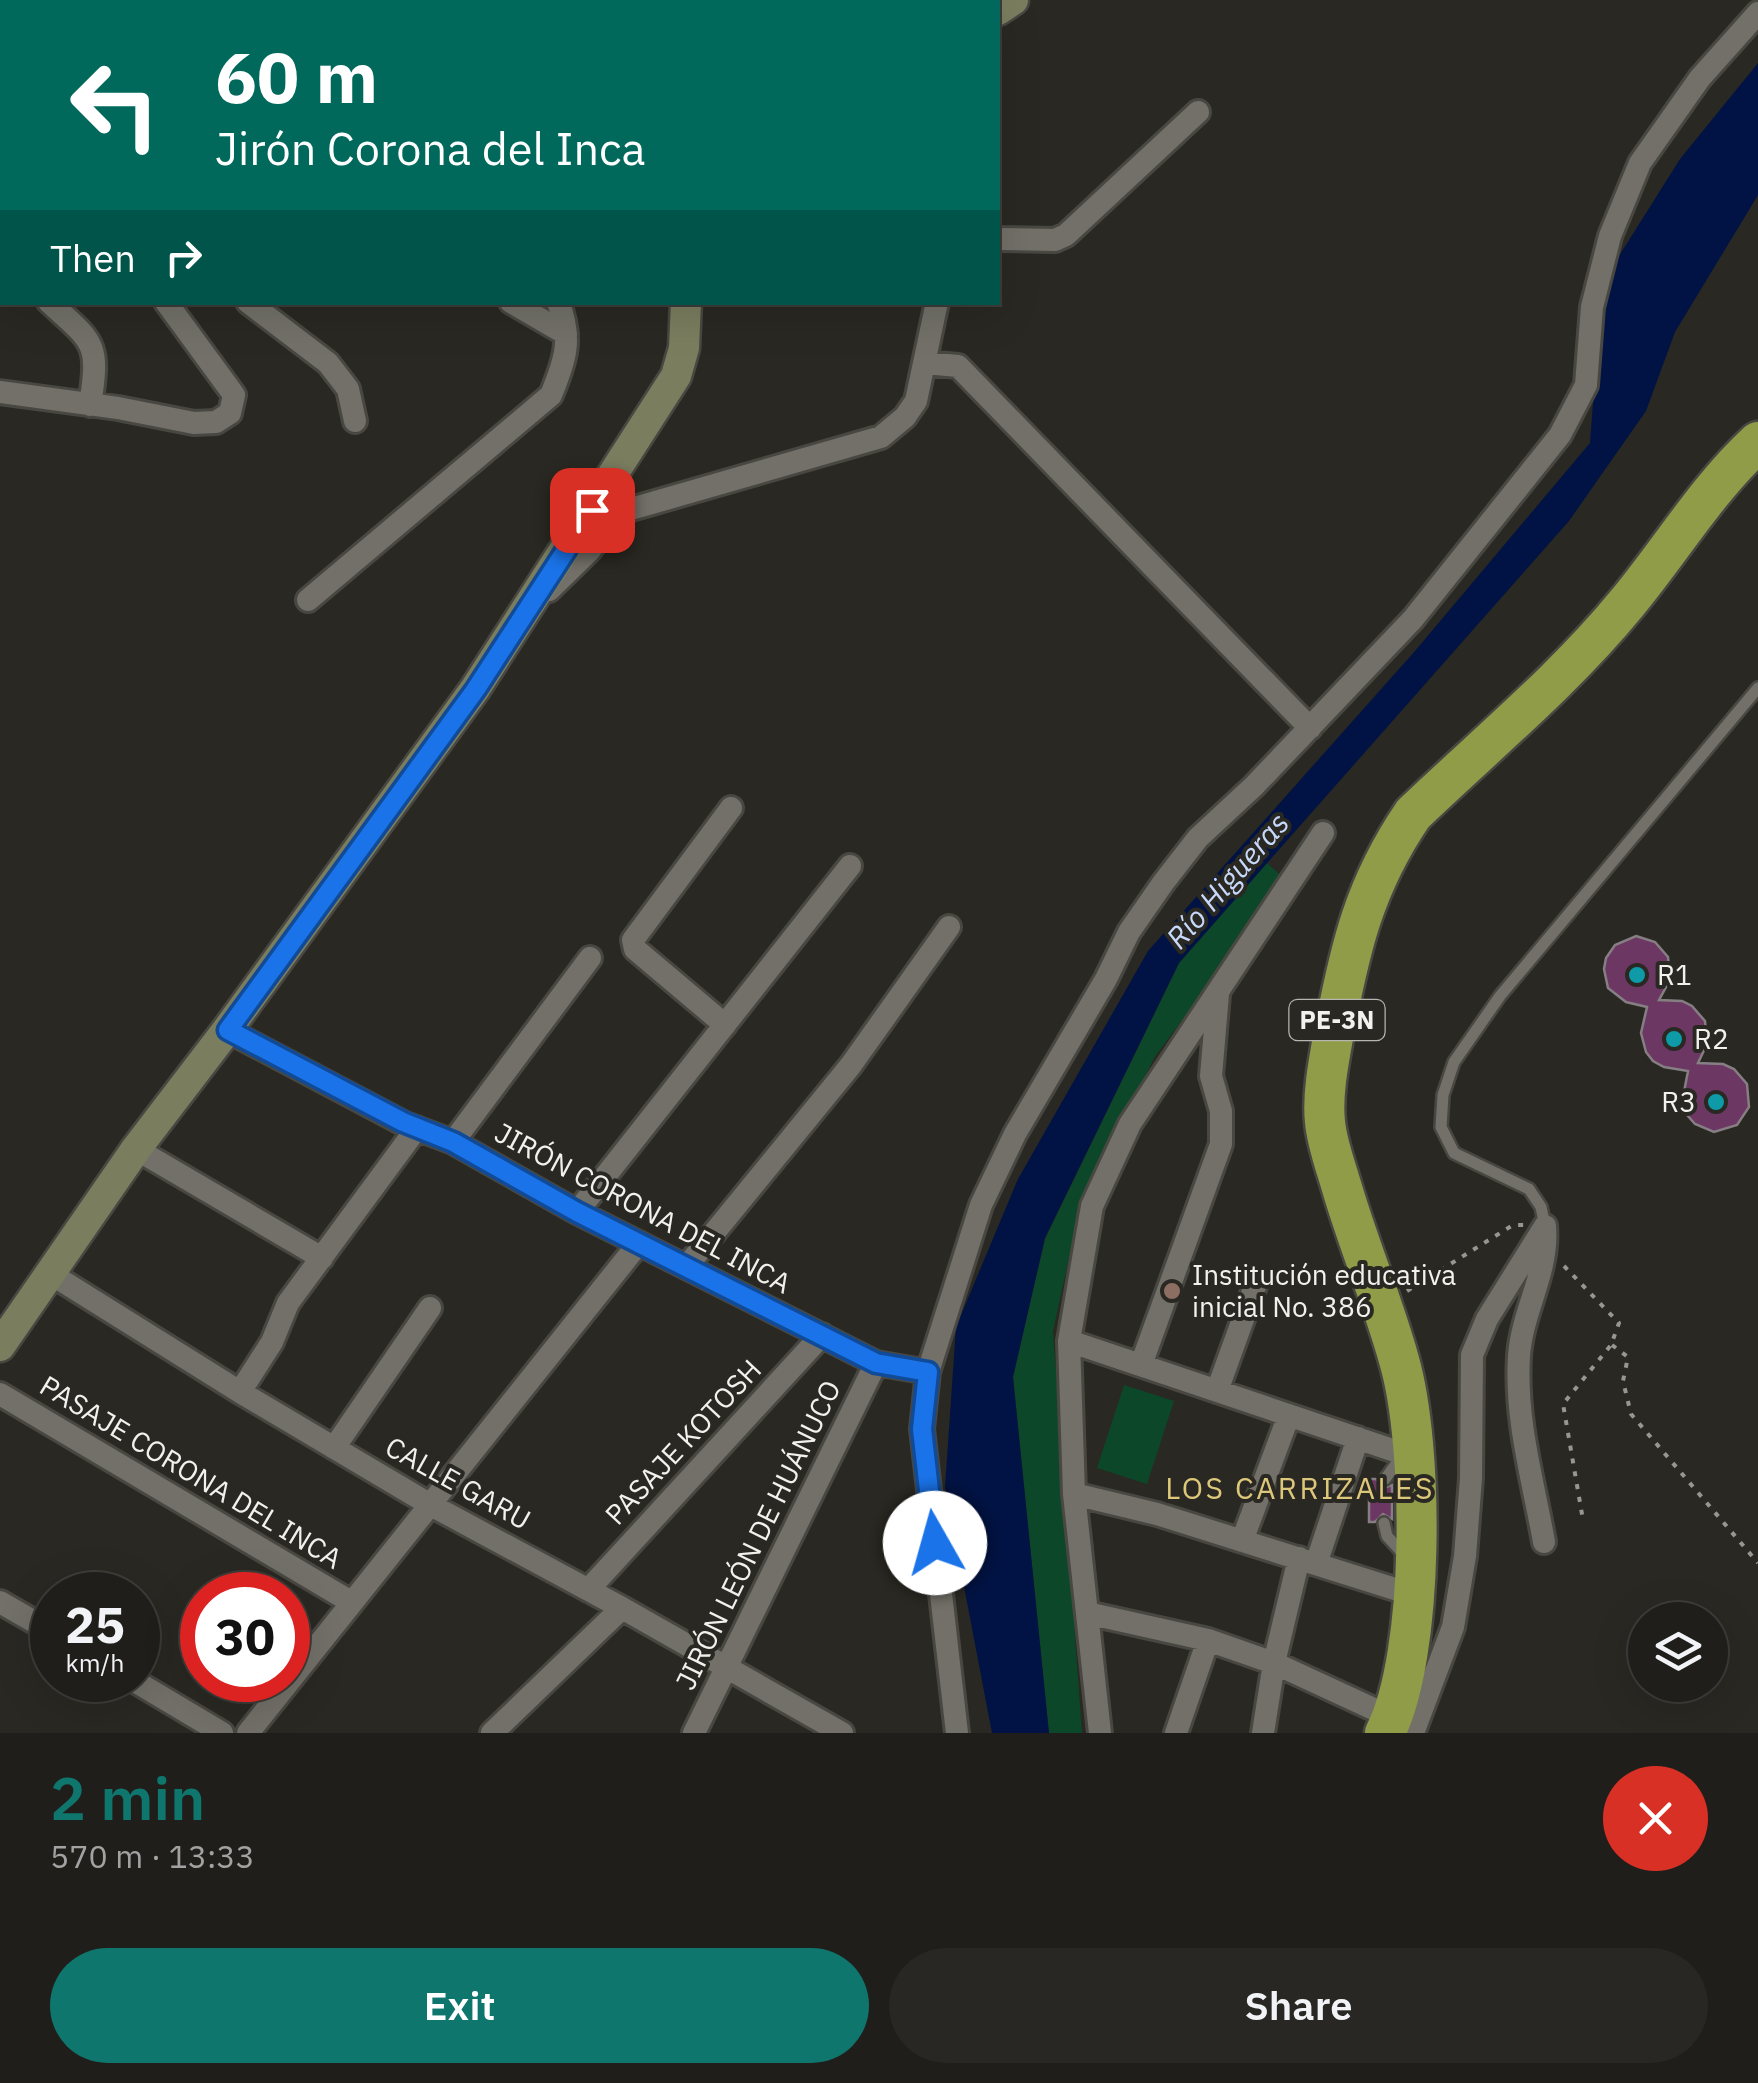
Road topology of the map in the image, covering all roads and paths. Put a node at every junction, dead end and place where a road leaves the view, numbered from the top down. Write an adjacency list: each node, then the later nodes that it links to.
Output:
1 (1758, 13): 20 (street)
2 (1198, 112): 3 (street)
3 (1000, 239)
4 (51, 305): 14 (street)
5 (168, 305): 14 (street)
6 (252, 305): 15 (street)
7 (516, 305): 11 (street)
8 (559, 305): 11 (street)
9 (686, 305): 18 (street)
10 (936, 305): 12 (street)
11 (566, 334): 17 (street)
12 (924, 363): 18 (street); 20 (street)
13 (0, 392): 14 (street)
14 (90, 405)
15 (355, 422)
16 (1758, 442): 41 (highway, PE-3N)
17 (308, 600)
18 (529, 610): 28 (street)
19 (1758, 688): 35 (lane)
20 (1310, 728): 49 (street)
21 (731, 808): 27 (street)
22 (1323, 832): 26 (street)
23 (850, 866): 27 (street)
24 (949, 927): 38 (street)
25 (590, 958): 32 (street)
26 (1218, 990): 29 (street); 30 (street)
27 (725, 1024): 34 (street)
28 (228, 1030): 31 (street, JIRÓN CORONA DEL INCA); 33 (street)
29 (1171, 1059): 30 (street); 44 (street)
30 (1211, 1076): 48 (street)
31 (418, 1128): 32 (street, JIRÓN CORONA DEL INCA); 37 (street)
32 (453, 1142): 34 (street, JIRÓN CORONA DEL INCA)
33 (136, 1148): 37 (street); 39 (street)
34 (577, 1212): 36 (street, JIRÓN CORONA DEL INCA)
35 (1546, 1237): 41 (path); 45 (path); 62 (street); 76 (street)
36 (639, 1243): 38 (street, JIRÓN CORONA DEL INCA); 58 (street)
37 (322, 1258): 51 (street)
38 (687, 1266): 43 (street, JIRÓN CORONA DEL INCA)
39 (51, 1274): 46 (street); 51 (street, CALLE GARU)
40 (1255, 1286): 50 (street)
41 (1382, 1307): 56 (highway, PE-3N)
42 (430, 1308): 55 (street)
43 (822, 1335): 47 (street, JIRÓN CORONA DEL INCA); 66 (street, PASAJE KOTOSH)
44 (1069, 1341): 48 (street); 57 (street)
45 (1611, 1345): 59 (path); 64 (path)
46 (0, 1346)
47 (876, 1363): 49 (street, JIRÓN CORONA DEL INCA); 74 (street, JIRÓN LEÓN DE HUÁNUCO)
48 (1141, 1365): 50 (street)
49 (928, 1372): 82 (street)
50 (1217, 1391): 53 (street)
51 (240, 1392): 55 (street, CALLE GARU)
52 (0, 1394): 68 (street, PASAJE CORONA DEL INCA)
53 (1288, 1415): 54 (street); 61 (street)
54 (1358, 1438): 56 (street); 63 (street)
55 (334, 1448): 58 (street, CALLE GARU)
56 (1401, 1468): 65 (highway, PE-3N)
57 (1074, 1494): 61 (street); 70 (street)
58 (429, 1504): 66 (street, CALLE GARU); 68 (street)
59 (1583, 1520)
60 (1384, 1522): 65 (lane)
61 (1242, 1541): 63 (street)
62 (1544, 1542)
63 (1307, 1561): 65 (street); 73 (street)
64 (1758, 1564)
65 (1414, 1580): 76 (highway, PE-3N)
66 (588, 1590): 69 (street, CALLE GARU)
67 (0, 1602): 71 (street)
68 (351, 1602): 78 (street)
69 (622, 1608): 74 (street, CALLE GARU); 79 (street)
70 (1087, 1613): 72 (street); 83 (street)
71 (30, 1619)
72 (1208, 1640): 73 (street); 84 (street)
73 (1274, 1663): 76 (street); 85 (street)
74 (725, 1668): 80 (street, JIRÓN LEÓN DE HUÁNUCO); 81 (street, CALLE GARU)
75 (160, 1696): 77 (street)
76 (1397, 1728)
77 (222, 1733)
78 (248, 1733)
79 (492, 1733)
80 (694, 1733)
81 (842, 1733)
82 (957, 1733)
83 (1100, 1733)
84 (1176, 1733)
85 (1263, 1733)

